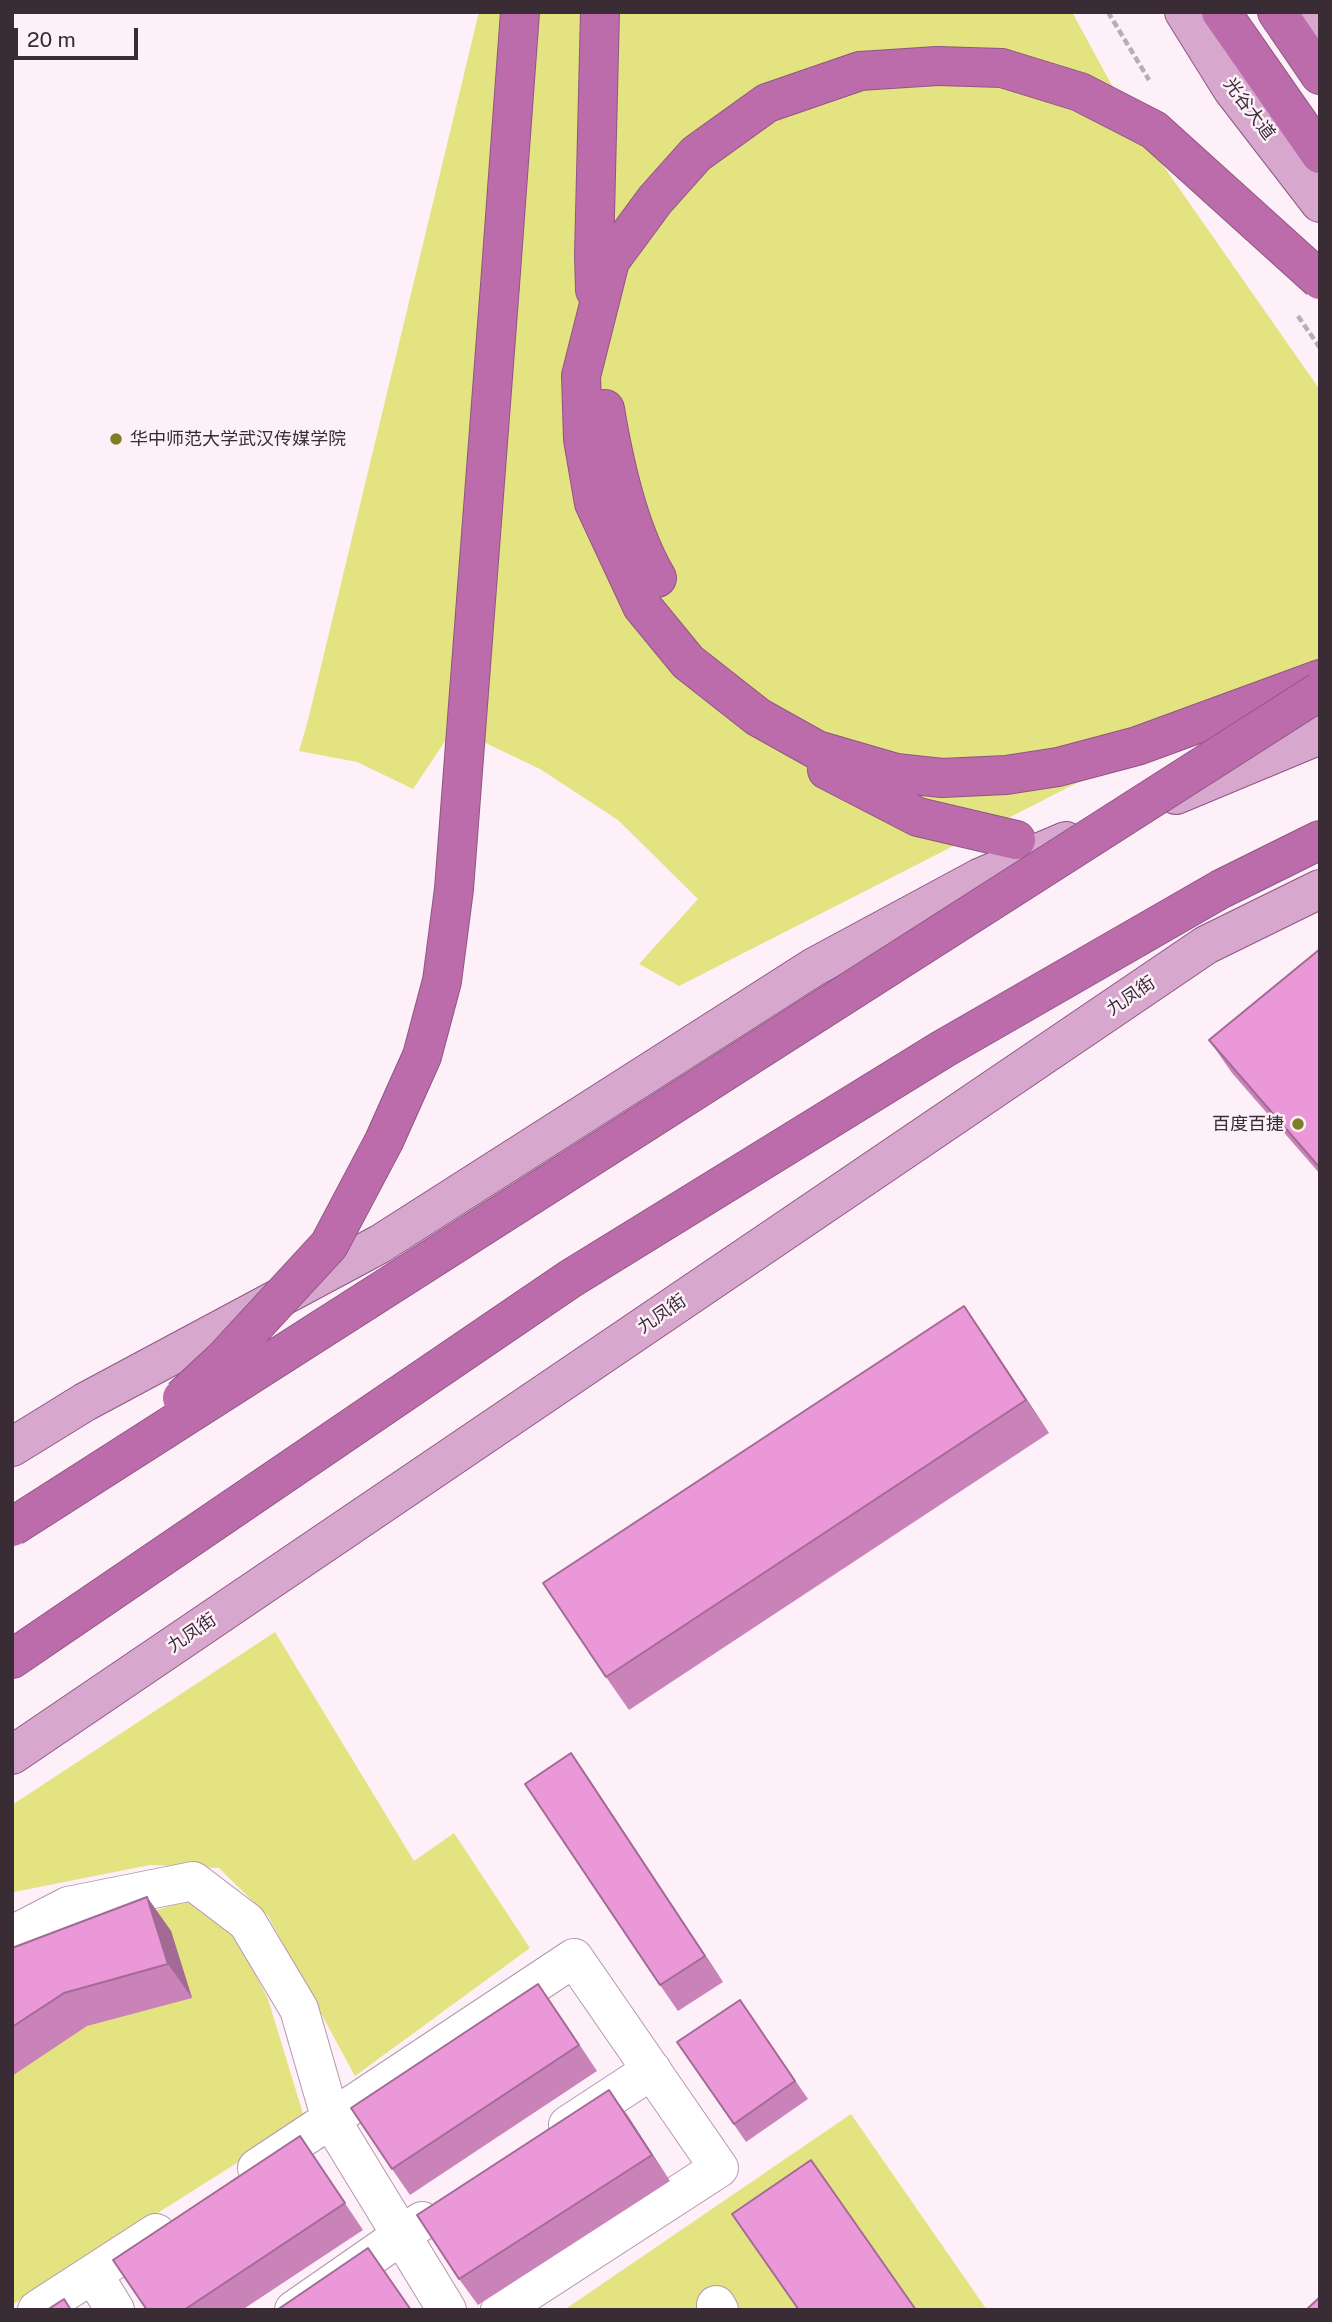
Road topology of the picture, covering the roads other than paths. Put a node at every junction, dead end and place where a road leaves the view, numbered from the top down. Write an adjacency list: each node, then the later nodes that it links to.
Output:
1 (520, 12): 22 (highway, bridge)
2 (600, 12): 14 (highway)
3 (1184, 12): 10 (main road, 光谷大道)
4 (1220, 12): 9 (highway)
5 (1277, 12): 8 (highway)
6 (1307, 12): 7 (main road)
7 (1320, 32)
8 (1320, 75)
9 (1320, 154)
10 (1320, 203)
11 (1320, 280): 14 (highway, bridge)
12 (1320, 679): 14 (highway)
13 (1320, 691): 22 (highway, bridge)
14 (758, 718): 16 (highway)
15 (1320, 735): 21 (main road)
16 (1016, 840)
17 (1320, 840): 20 (highway)
18 (1320, 866): 20 (highway)
19 (1320, 888): 25 (main road, 九凤街)
20 (1202, 900): 24 (highway)
21 (12, 1447)
22 (108, 1466): 23 (highway, bridge)
23 (12, 1527)
24 (12, 1659)
25 (12, 1755)
26 (12, 1935): 28 (lane)
27 (652, 2070): 28 (lane); 29 (lane); 39 (lane)
28 (331, 2120): 30 (lane); 33 (lane)
29 (538, 2145)
30 (229, 2186)
31 (447, 2205): 33 (lane)
32 (184, 2215): 34 (lane)
33 (401, 2235): 37 (lane); 38 (lane)
34 (93, 2274): 35 (lane); 36 (lane)
35 (37, 2310)
36 (115, 2310)
37 (294, 2310)
38 (447, 2310)
39 (500, 2310)

